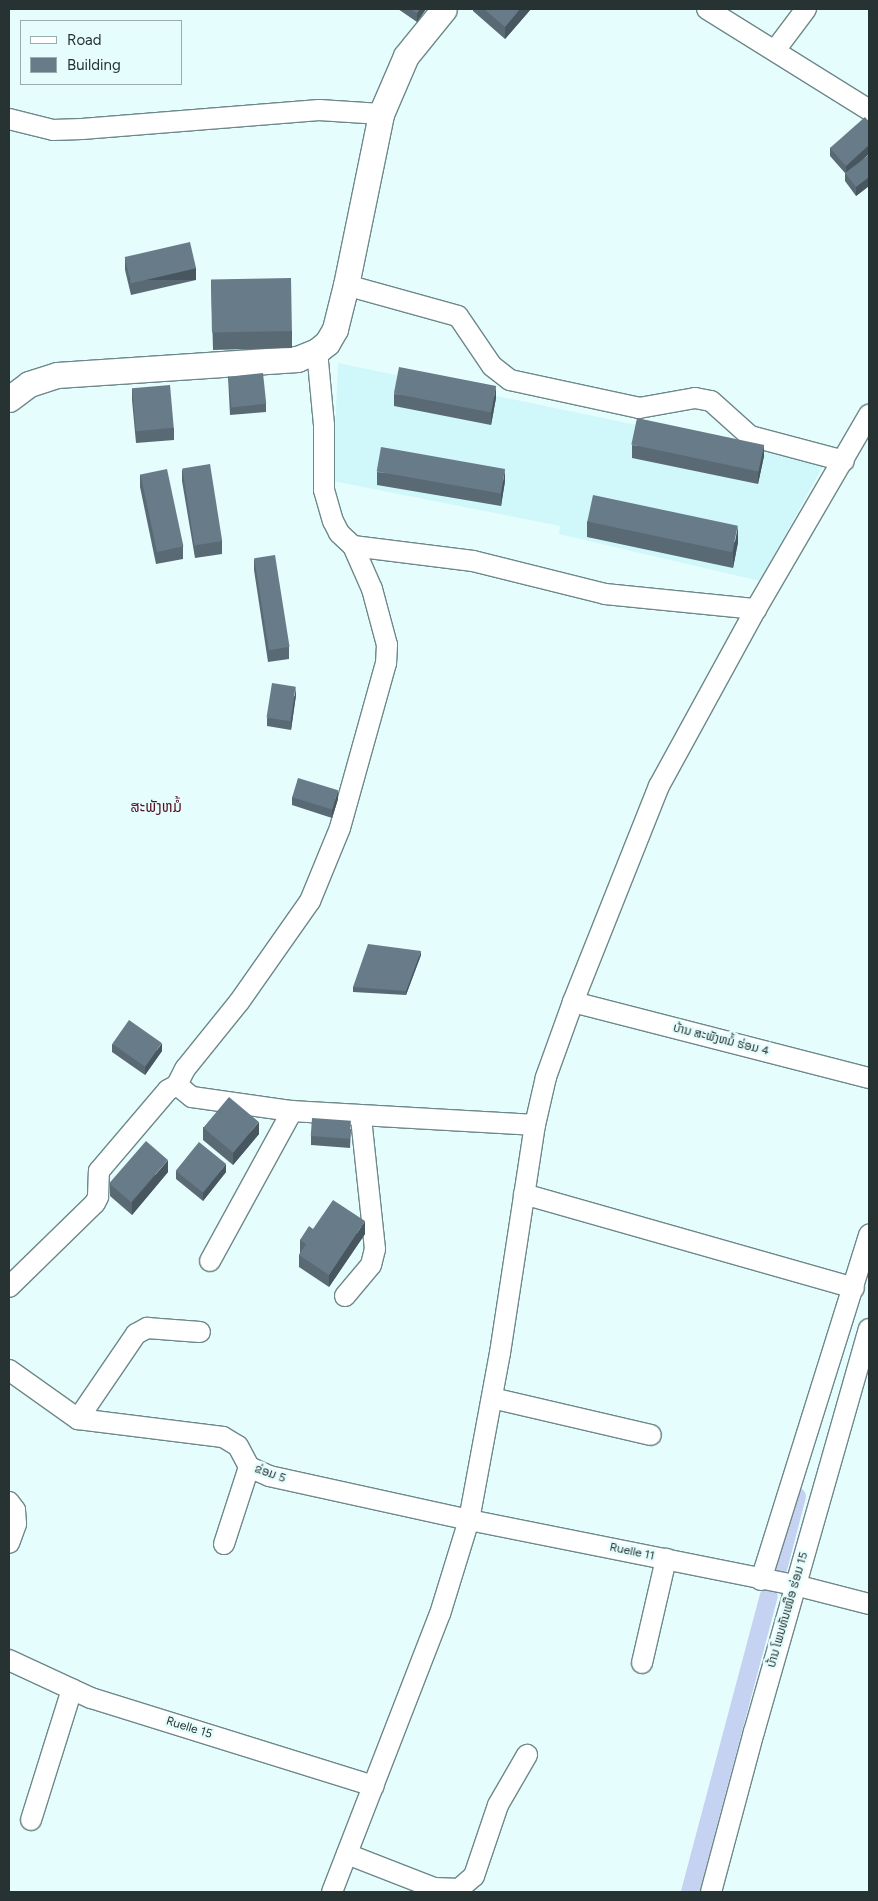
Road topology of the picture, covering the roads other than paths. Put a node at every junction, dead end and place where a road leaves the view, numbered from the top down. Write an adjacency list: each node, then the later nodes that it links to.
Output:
1 (444, 9): 6 (street)
2 (707, 9): 4 (street)
3 (806, 9): 4 (street)
4 (776, 49): 5 (street)
5 (869, 110)
6 (381, 114): 7 (street); 8 (street)
7 (9, 119)
8 (346, 285): 9 (street); 12 (street)
9 (317, 351): 10 (street); 13 (street)
10 (9, 399)
11 (869, 415): 12 (street)
12 (844, 461): 14 (street)
13 (353, 546): 14 (street); 17 (street)
14 (756, 609): 15 (street)
15 (573, 1002): 16 (street, ບ້ານ ສະພັງຫມໍ້ ຮ່ອມ 4); 20 (street)
16 (869, 1078)
17 (177, 1085): 18 (street); 24 (street)
18 (292, 1111): 19 (street); 23 (street)
19 (361, 1117): 20 (street); 26 (street)
20 (535, 1125): 21 (street)
21 (524, 1194): 25 (street); 30 (street)
22 (869, 1235): 25 (street)
23 (210, 1261)
24 (9, 1287)
25 (854, 1288): 39 (street)
26 (345, 1296)
27 (869, 1329): 40 (street, ບ້ານ ໂພນທັນເໜືອ ຮ່ອມ 15)
28 (200, 1332): 31 (street)
29 (9, 1370): 31 (street, ຂ່ອມ 5)
30 (492, 1398): 32 (street); 35 (street)
31 (78, 1419): 33 (street, ຂ່ອມ 5)
32 (651, 1435)
33 (249, 1467): 35 (street, ຂ່ອມ 5); 37 (street)
34 (9, 1502): 36 (street)
35 (470, 1520): 38 (street, Ruelle 11); 46 (street)
36 (9, 1543)
37 (224, 1544)
38 (666, 1559): 39 (street, Ruelle 11); 43 (street)
39 (761, 1580): 40 (street, Ruelle 11)
40 (795, 1585): 41 (street, Ruelle 11); 50 (street, ບ້ານ ໂພນທັນເໜືອ ຮ່ອມ 15)
41 (869, 1604)
42 (9, 1660): 44 (street, Ruelle 15)
43 (642, 1663)
44 (72, 1689): 46 (street, Ruelle 15); 47 (street)
45 (527, 1755): 48 (street)
46 (374, 1786): 48 (street)
47 (31, 1820)
48 (347, 1854): 49 (street)
49 (332, 1892)
50 (711, 1892)

